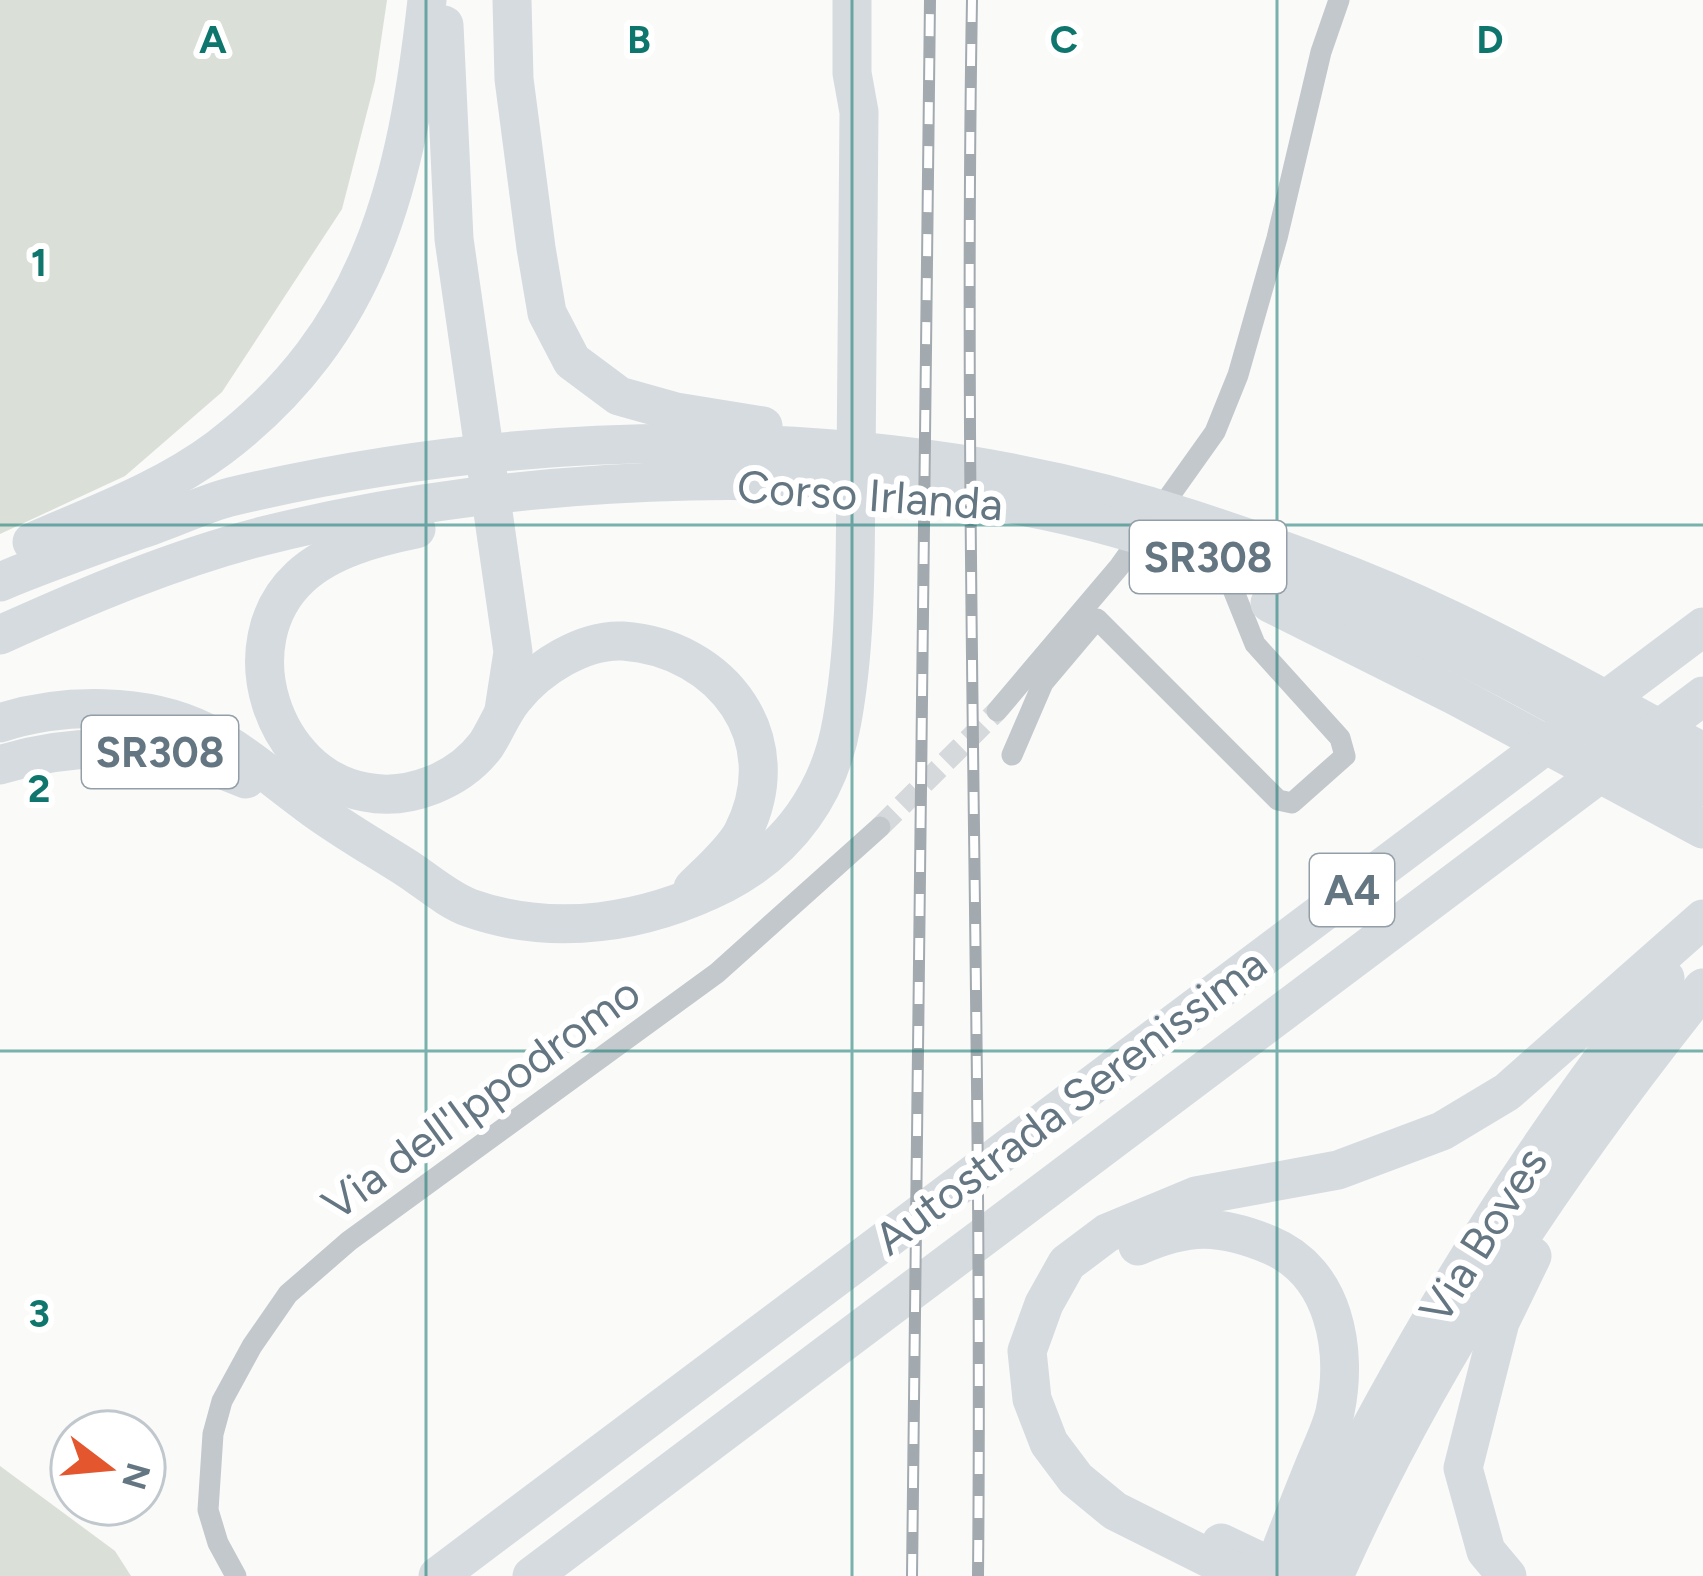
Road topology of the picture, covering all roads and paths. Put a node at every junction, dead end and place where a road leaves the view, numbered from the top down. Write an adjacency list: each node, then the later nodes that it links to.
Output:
1 (427, 0): 10 (highway)
2 (443, 0): 15 (highway)
3 (512, 0): 6 (highway)
4 (852, 0): 25 (highway)
5 (1339, 0): 8 (street)
6 (909, 456): 11 (highway, Corso Irlanda / SR308); 18 (highway, Corso Irlanda / SR308)
7 (669, 484): 9 (highway, Corso Irlanda / SR308); 13 (highway, Corso Irlanda / SR308); 15 (highway)
8 (1156, 517): 16 (street); 19 (street)
9 (1115, 527): 21 (highway, Corso Irlanda / SR308); 24 (highway)
10 (0, 556)
11 (0, 582)
12 (1703, 627): 33 (highway, Autostrada Serenissima / A4)
13 (0, 635)
14 (1703, 696): 34 (highway, Autostrada Serenissima / A4)
15 (504, 710): 25 (highway)
16 (997, 712)
17 (0, 723): 22 (highway)
18 (1703, 752)
19 (1012, 755)
20 (0, 765): 22 (highway, SR308)
21 (1703, 787)
22 (312, 807): 25 (highway)
23 (880, 826): 32 (street, Via dell'Ippodromo)
24 (1703, 829)
25 (680, 901)
26 (1703, 919): 30 (highway)
27 (1703, 932): 31 (highway, Via Boves)
28 (1703, 988): 31 (highway, Via Boves)
29 (1703, 998): 36 (highway)
30 (1194, 1542): 31 (highway); 31 (highway); 35 (highway)
31 (1299, 1573)
32 (238, 1576)
33 (438, 1576)
34 (532, 1576)
35 (1245, 1576)
36 (1507, 1576)

